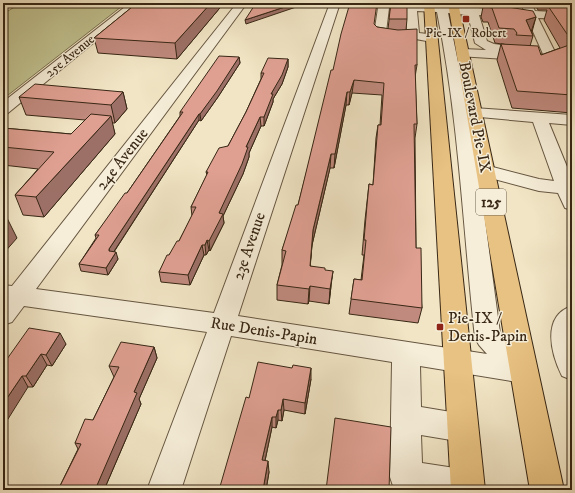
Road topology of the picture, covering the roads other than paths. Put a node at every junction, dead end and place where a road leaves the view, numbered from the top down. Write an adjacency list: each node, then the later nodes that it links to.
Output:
1 (136, 3): 21 (street, 25e Avenue)
2 (242, 3): 27 (street, 24e Avenue)
3 (335, 3): 29 (street, 23e Avenue)
4 (359, 3): 5 (street)
5 (384, 4): 7 (street); 16 (street)
6 (435, 5): 7 (street); 8 (street); 15 (main road, Boulevard Pie-IX / 125); 17 (street)
7 (410, 6): 13 (street)
8 (454, 6): 10 (street); 17 (main road, Boulevard Pie-IX / 125)
9 (572, 9): 11 (street)
10 (472, 11): 11 (street); 18 (street)
11 (529, 11): 12 (street); 14 (street); 18 (street)
12 (572, 16)
13 (412, 21): 15 (street); 16 (street)
14 (572, 21)
15 (430, 22): 17 (main road, Boulevard Pie-IX / 125)
16 (413, 36): 17 (street)
17 (448, 46): 18 (street); 20 (main road, Boulevard Pie-IX / 125); 20 (street); 22 (main road, Boulevard Pie-IX / 125); 33 (street)
18 (548, 52): 19 (street)
19 (563, 54)
20 (435, 83): 31 (main road, Boulevard Pie-IX / 125)
21 (3, 110)
22 (474, 113): 23 (street); 25 (main road, Boulevard Pie-IX / 125)
23 (539, 118): 24 (street); 26 (street)
24 (572, 120)
25 (485, 171): 26 (street); 33 (main road, Boulevard Pie-IX / 125)
26 (570, 194)
27 (8, 302): 29 (street, Rue Denis-Papin)
28 (572, 316): 32 (street)
29 (222, 324): 30 (street, Rue Denis-Papin); 37 (street, 23e Avenue)
30 (406, 352): 31 (street, Rue Denis-Papin); 34 (street)
31 (458, 361): 33 (street, Rue Denis-Papin); 35 (main road, Boulevard Pie-IX / 125)
32 (572, 368)
33 (524, 371): 38 (main road, Boulevard Pie-IX / 125)
34 (406, 418): 35 (street); 36 (street)
35 (463, 428): 36 (main road, Boulevard Pie-IX / 125)
36 (468, 489)
37 (164, 490)
38 (548, 490)

